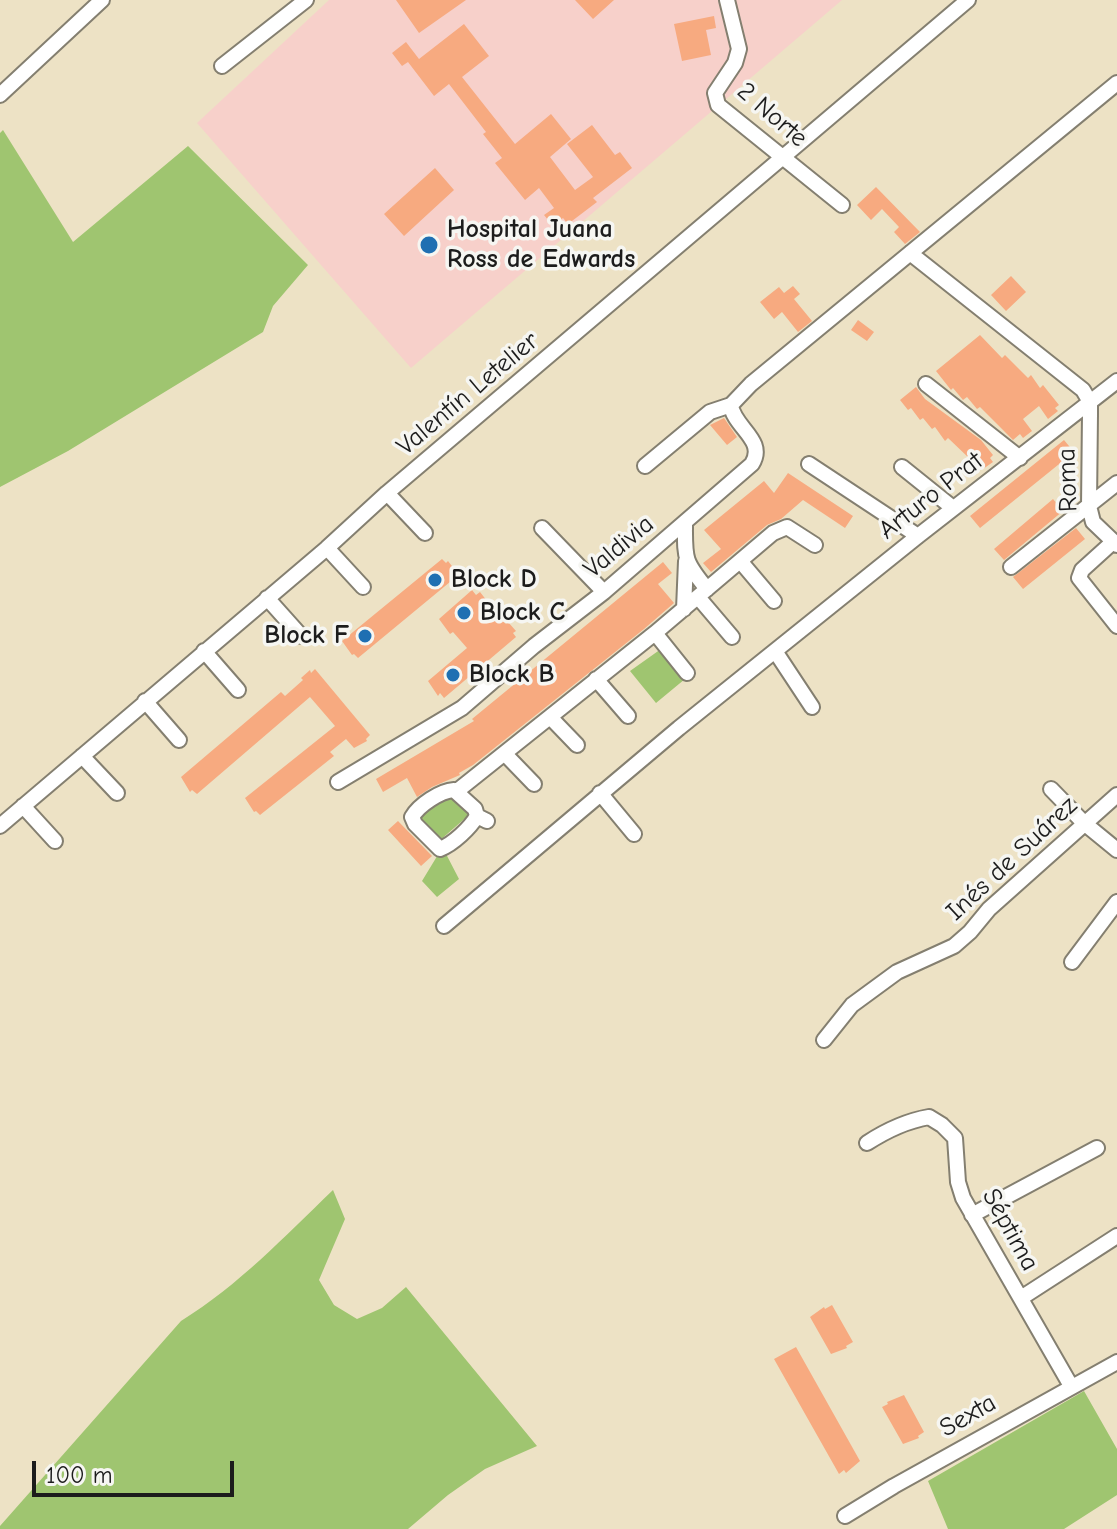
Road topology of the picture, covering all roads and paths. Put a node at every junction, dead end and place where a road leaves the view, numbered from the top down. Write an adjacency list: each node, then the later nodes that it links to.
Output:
1 (102, 0): 7 (street)
2 (306, 0): 5 (street)
3 (727, 0): 8 (street, 2 Norte)
4 (968, 0): 8 (street, Valentín Letelier)
5 (222, 66)
6 (1117, 83): 10 (street)
7 (0, 95)
8 (783, 159): 9 (street, 2 Norte); 20 (street, Valentín Letelier)
9 (842, 205)
10 (910, 253): 13 (street); 14 (street)
11 (1117, 381): 13 (street, Arturo Prat)
12 (926, 384): 15 (street)
13 (1090, 402): 15 (street, Arturo Prat); 21 (street, Roma)
14 (731, 405): 17 (street); 23 (street, Valdivia)
15 (1020, 458): 22 (street, Arturo Prat)
16 (809, 464): 26 (street)
17 (645, 466)
18 (902, 467): 22 (street)
19 (1117, 483): 21 (street)
20 (387, 493): 25 (street); 29 (street, Valentín Letelier)
21 (1089, 506): 27 (street, Roma); 32 (street)
22 (953, 508): 26 (street, Arturo Prat)
23 (685, 522): 30 (street); 34 (street, Valdivia)
24 (542, 528): 34 (street)
25 (425, 533)
26 (918, 536): 44 (street, Arturo Prat)
27 (1115, 543): 39 (street)
28 (815, 545): 31 (street)
29 (327, 548): 33 (street); 36 (street, Valentín Letelier)
30 (686, 561): 35 (street); 38 (street)
31 (741, 562): 35 (street); 37 (street)
32 (1011, 567)
33 (363, 587)
34 (604, 592): 56 (street, Valdivia)
35 (703, 593): 38 (street); 42 (street)
36 (267, 598): 41 (street); 43 (street, Valentín Letelier)
37 (774, 601)
38 (684, 609): 40 (street)
39 (1117, 626)
40 (655, 633): 45 (street); 46 (street)
41 (301, 636)
42 (732, 637)
43 (204, 651): 47 (street); 48 (street, Valentín Letelier)
44 (775, 651): 49 (street); 61 (street, Arturo Prat)
45 (687, 673)
46 (596, 679): 50 (street); 51 (street)
47 (238, 690)
48 (145, 701): 52 (street); 55 (street, Valentín Letelier)
49 (812, 707)
50 (628, 716)
51 (550, 717): 53 (street); 54 (street)
52 (179, 740)
53 (577, 745)
54 (505, 754): 57 (street); 59 (street)
55 (82, 756): 60 (street); 63 (street, Valentín Letelier)
56 (338, 782)
57 (534, 784)
58 (1051, 789): 64 (street)
59 (457, 791): 59 (street)
60 (117, 793)
61 (600, 793): 66 (street); 70 (street, Arturo Prat)
62 (1117, 795): 64 (street, Inés de Suárez)
63 (23, 806): 65 (street, Valentín Letelier); 67 (street)
64 (1084, 823): 68 (street); 72 (street, Inés de Suárez)
65 (0, 826)
66 (634, 834)
67 (55, 841)
68 (1117, 850)
69 (1117, 902): 71 (street)
70 (444, 926)
71 (1072, 962)
72 (824, 1040)
73 (867, 1143): 75 (street, Séptima)
74 (1097, 1148): 75 (street)
75 (972, 1215): 77 (street, Séptima)
76 (1117, 1236): 77 (street)
77 (1021, 1298): 79 (street, Séptima)
78 (1117, 1362): 79 (street, Sexta)
79 (1071, 1386): 80 (street, Sexta)
80 (845, 1516)

